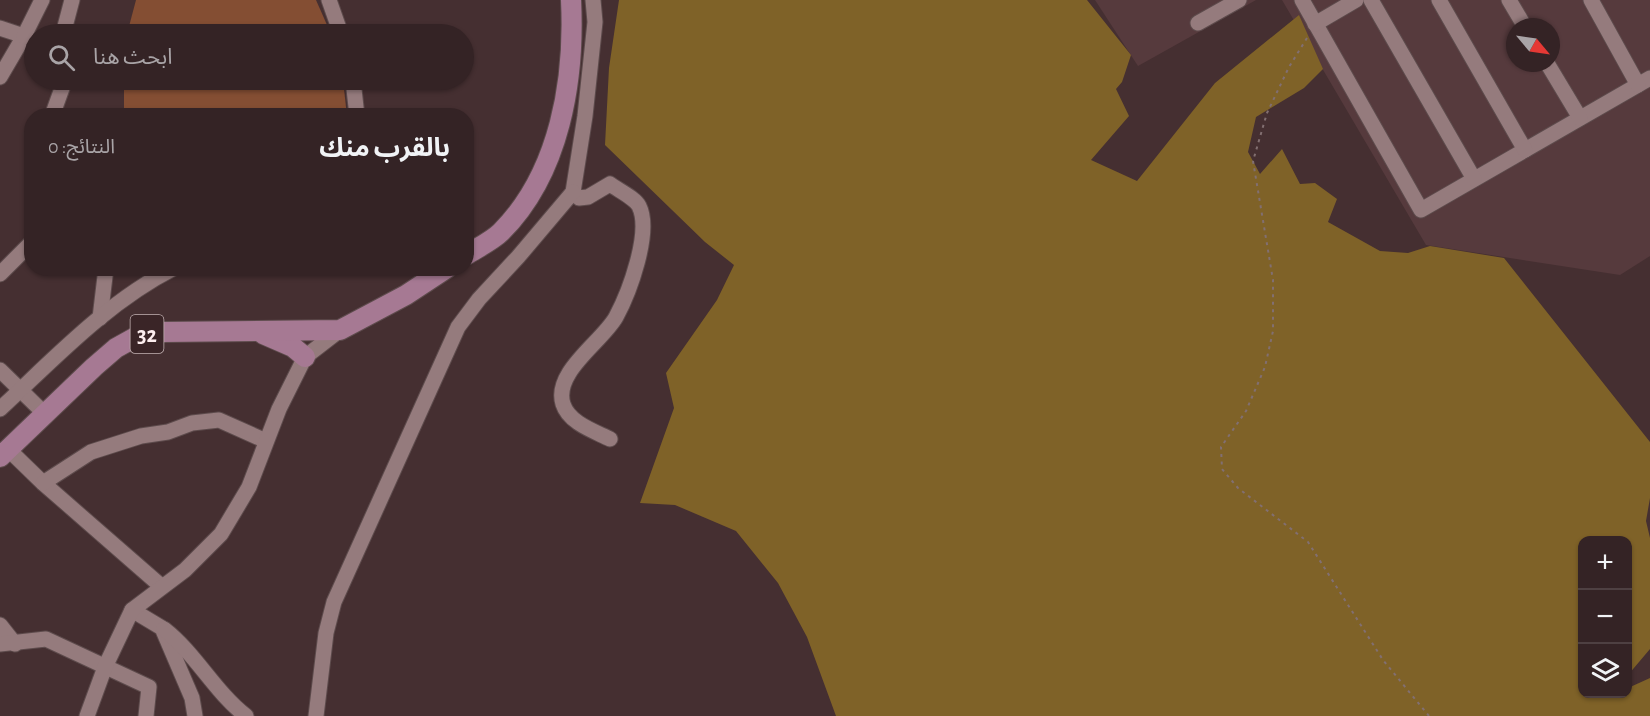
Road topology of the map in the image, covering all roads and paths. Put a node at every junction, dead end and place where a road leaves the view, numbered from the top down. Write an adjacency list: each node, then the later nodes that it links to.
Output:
1 (42, 0): 15 (street)
2 (72, 0): 16 (street)
3 (329, 0): 17 (street)
4 (571, 0): 33 (main road)
5 (593, 0): 31 (street)
6 (1239, 0): 14 (street)
7 (1302, 0): 18 (street)
8 (1356, 0): 18 (street)
9 (1371, 0): 30 (street)
10 (1439, 0): 29 (street)
11 (1509, 0): 13 (street)
12 (1591, 0): 23 (street)
13 (1520, 18)
14 (1198, 23)
15 (30, 24)
16 (66, 24)
17 (337, 24)
18 (1315, 24): 30 (street); 60 (path)
19 (0, 28): 20 (street)
20 (24, 36): 22 (street)
21 (1552, 72): 28 (street)
22 (0, 77)
23 (1644, 82): 28 (street)
24 (61, 90): 26 (street)
25 (354, 90): 27 (street)
26 (55, 108)
27 (356, 108)
28 (1580, 118): 29 (street)
29 (1525, 150): 30 (street)
30 (1474, 179)
31 (573, 192): 46 (street); 59 (street)
32 (24, 250): 34 (street)
33 (474, 250)
34 (0, 274)
35 (105, 276): 38 (street)
36 (160, 276): 38 (street)
37 (435, 276): 39 (main road, 32)
38 (100, 318): 43 (street)
39 (340, 330): 40 (main road, 32); 41 (street)
40 (256, 331): 41 (main road); 45 (main road, 32)
41 (305, 357): 47 (street)
42 (0, 370): 43 (street)
43 (20, 390): 44 (street); 45 (street)
44 (0, 409)
45 (45, 414): 48 (main road, 32)
46 (610, 439)
47 (266, 441): 49 (street); 50 (street)
48 (4, 453): 49 (street)
49 (43, 483): 50 (street)
50 (161, 586): 51 (street)
51 (132, 610): 52 (street); 54 (street)
52 (162, 628): 57 (street); 58 (street)
53 (4, 635): 54 (street)
54 (105, 667): 55 (street); 56 (street)
55 (87, 716)
56 (146, 716)
57 (195, 716)
58 (246, 716)
59 (316, 716)
60 (1429, 716)

